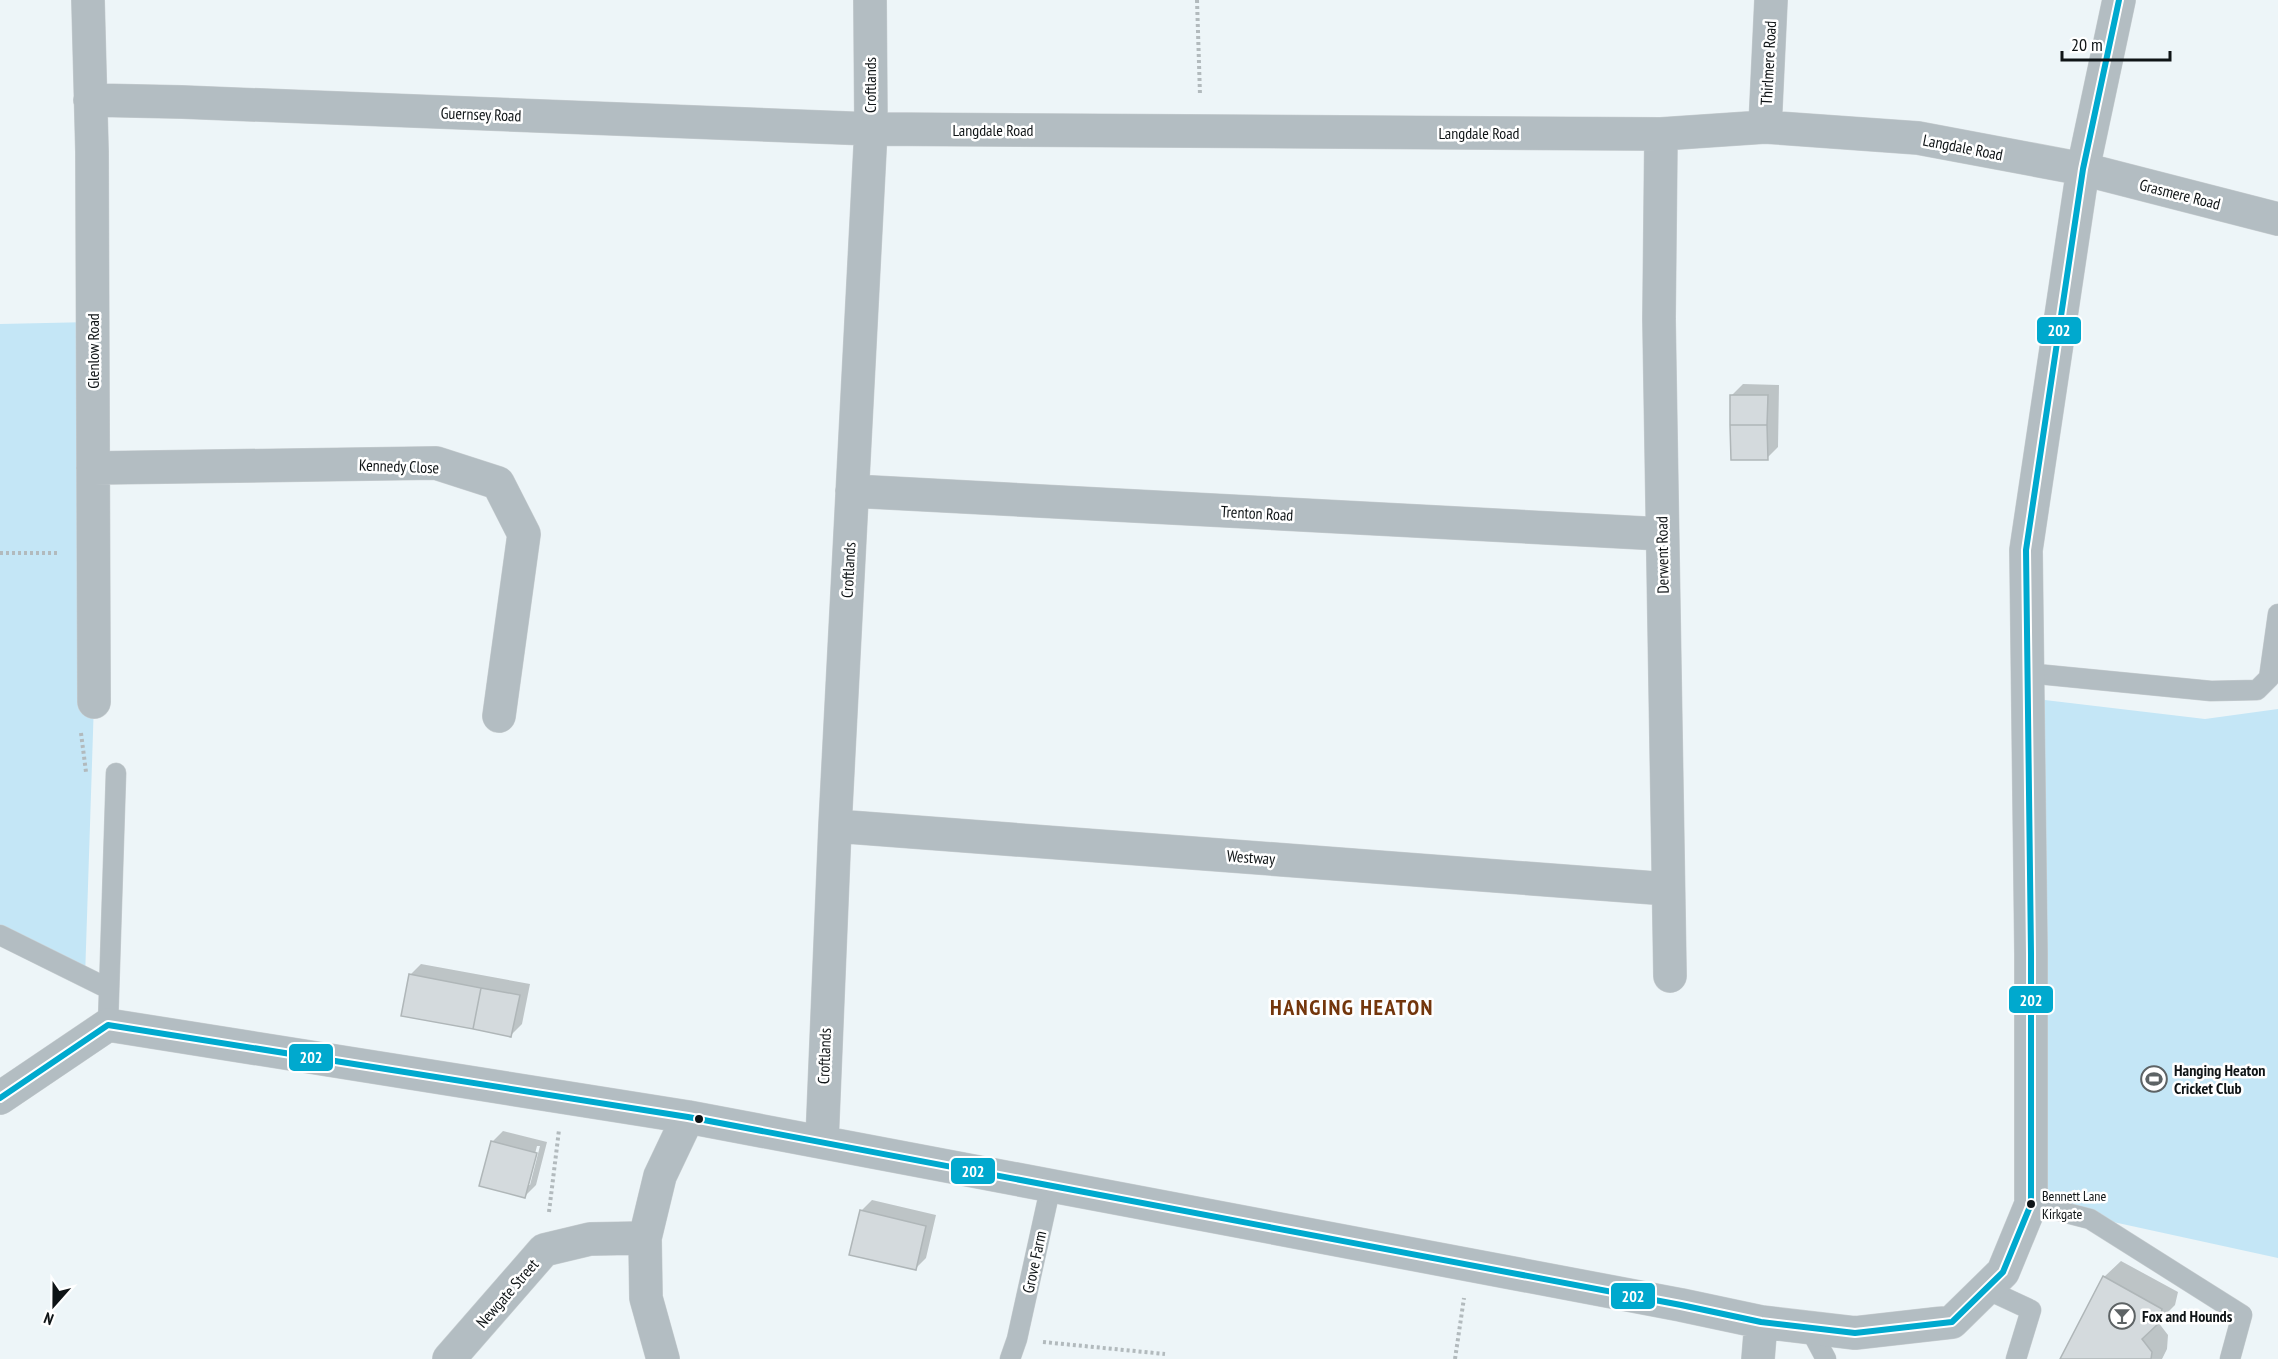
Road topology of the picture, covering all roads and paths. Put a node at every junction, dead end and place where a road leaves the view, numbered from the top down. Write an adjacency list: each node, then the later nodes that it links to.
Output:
1 (87, 0): 6 (street, Glenlow Road)
2 (870, 0): 8 (street, Croftlands)
3 (1197, 0): 9 (path)
4 (1771, 0): 7 (street, Thirlmere Road)
5 (2119, 0): 11 (street)
6 (90, 100): 8 (street, Guernsey Road); 13 (street, Glenlow Road)
7 (1765, 127): 10 (street, Langdale Road); 11 (street, Langdale Road)
8 (871, 129): 9 (street, Langdale Road); 14 (street, Croftlands)
9 (1201, 132): 10 (street, Langdale Road)
10 (1661, 134): 15 (street, Derwent Road)
11 (2083, 169): 12 (street, Grasmere Road); 20 (street)
12 (2278, 219)
13 (93, 468): 17 (street, Glenlow Road); 22 (street, Kennedy Close)
14 (852, 491): 15 (street, Trenton Road); 24 (street, Croftlands)
15 (1662, 534): 25 (street, Derwent Road)
16 (0, 553): 17 (path)
17 (93, 553): 21 (street, Glenlow Road)
18 (2278, 614): 19 (lane)
19 (2275, 645): 20 (lane)
20 (2027, 673): 35 (street)
21 (94, 702): 23 (path)
22 (499, 716)
23 (116, 773): 28 (lane)
24 (835, 826): 25 (street, Westway); 33 (street, Croftlands)
25 (1668, 889): 27 (street, Derwent Road)
26 (0, 935): 28 (lane)
27 (1670, 976)
28 (109, 989): 29 (lane)
29 (108, 1025): 30 (street); 31 (street)
30 (563, 1097): 32 (street); 37 (path)
31 (0, 1098)
32 (688, 1116): 33 (street); 36 (street)
33 (822, 1141): 34 (street)
34 (1051, 1185): 38 (street); 42 (lane, Grove Farm)
35 (2031, 1204): 39 (street); 51 (lane)
36 (645, 1238): 37 (street, Newgate Street); 45 (street)
37 (544, 1250): 44 (street, Newgate Street)
38 (1469, 1265): 40 (street); 47 (path)
39 (1986, 1289): 41 (street); 50 (lane)
40 (1761, 1322): 41 (street); 48 (street)
41 (1809, 1327): 49 (lane)
42 (1017, 1339): 43 (path); 46 (lane, Grove Farm)
43 (1165, 1354)
44 (449, 1359)
45 (663, 1359)
46 (1010, 1359)
47 (1455, 1359)
48 (1758, 1359)
49 (1826, 1359)
50 (2016, 1359)
51 (2230, 1359)

